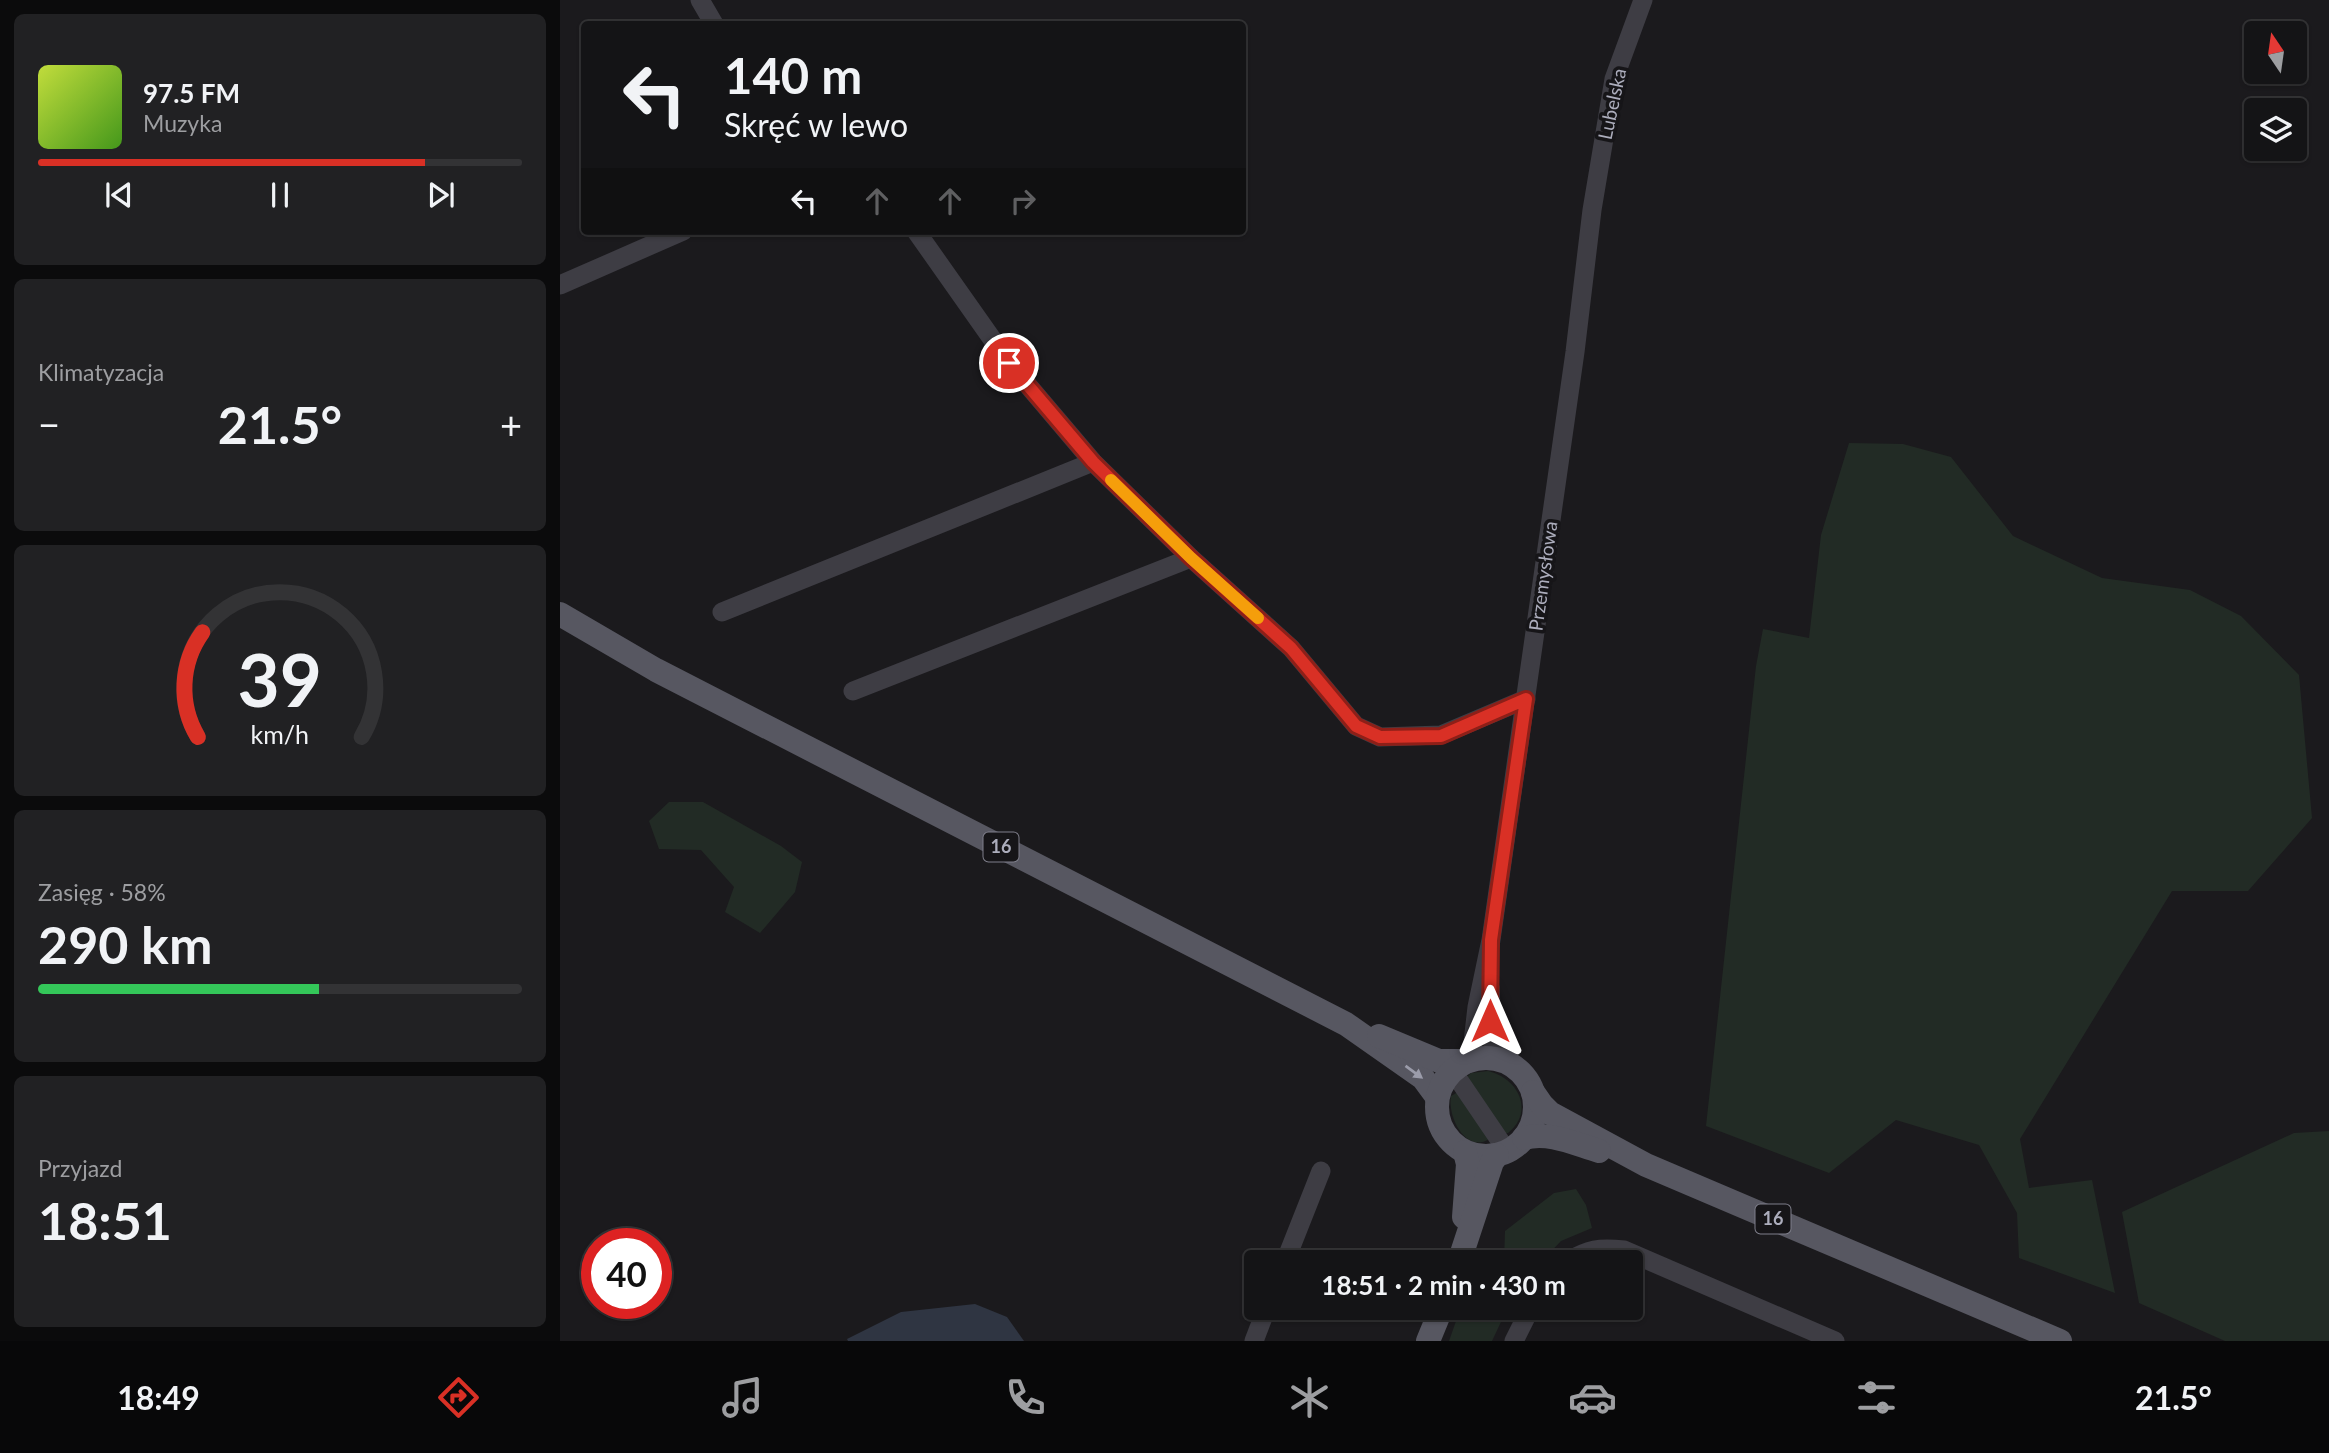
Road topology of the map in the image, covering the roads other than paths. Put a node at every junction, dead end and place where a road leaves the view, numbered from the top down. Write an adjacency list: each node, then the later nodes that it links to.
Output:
1 (700, 0): 3 (street)
2 (1643, 0): 4 (street, Lubelska)
3 (713, 21)
4 (1592, 211): 15 (street, Przemysłowa)
5 (673, 235): 7 (street)
6 (919, 235): 8 (street)
7 (560, 285)
8 (1093, 462): 9 (street); 10 (street)
9 (1191, 558): 14 (street); 15 (street)
10 (722, 612)
11 (560, 614): 13 (main road, 16)
12 (560, 629): 13 (main road, 16)
13 (656, 670): 17 (main road, 16)
14 (853, 691)
15 (1526, 699): 16 (street, Przemysłowa)
16 (1491, 940): 18 (street, Przemysłowa); 19 (street, Przemysłowa)
17 (1346, 1024): 19 (main road, 16); 21 (main road, 16, one-way to 21)
18 (1499, 1059): 19 (main road, 16); 20 (main road, 16)
19 (1459, 1066): 21 (main road); 22 (street)
20 (1533, 1091): 22 (main road); 24 (main road, 16)
21 (1437, 1097): 23 (main road)
22 (1509, 1148): 23 (main road, 16); 24 (main road, 16); 28 (main road)
23 (1465, 1152): 27 (main road)
24 (1646, 1165): 39 (main road, 16)
25 (1321, 1171): 26 (street)
26 (1290, 1250)
27 (1462, 1250)
28 (1464, 1250)
29 (1591, 1250): 30 (street)
30 (1625, 1250)
31 (1643, 1258): 38 (street)
32 (1262, 1320): 35 (street)
33 (1437, 1320): 36 (main road)
34 (1524, 1320): 37 (street)
35 (1254, 1341)
36 (1428, 1341)
37 (1514, 1341)
38 (1835, 1341)
39 (2060, 1341)

